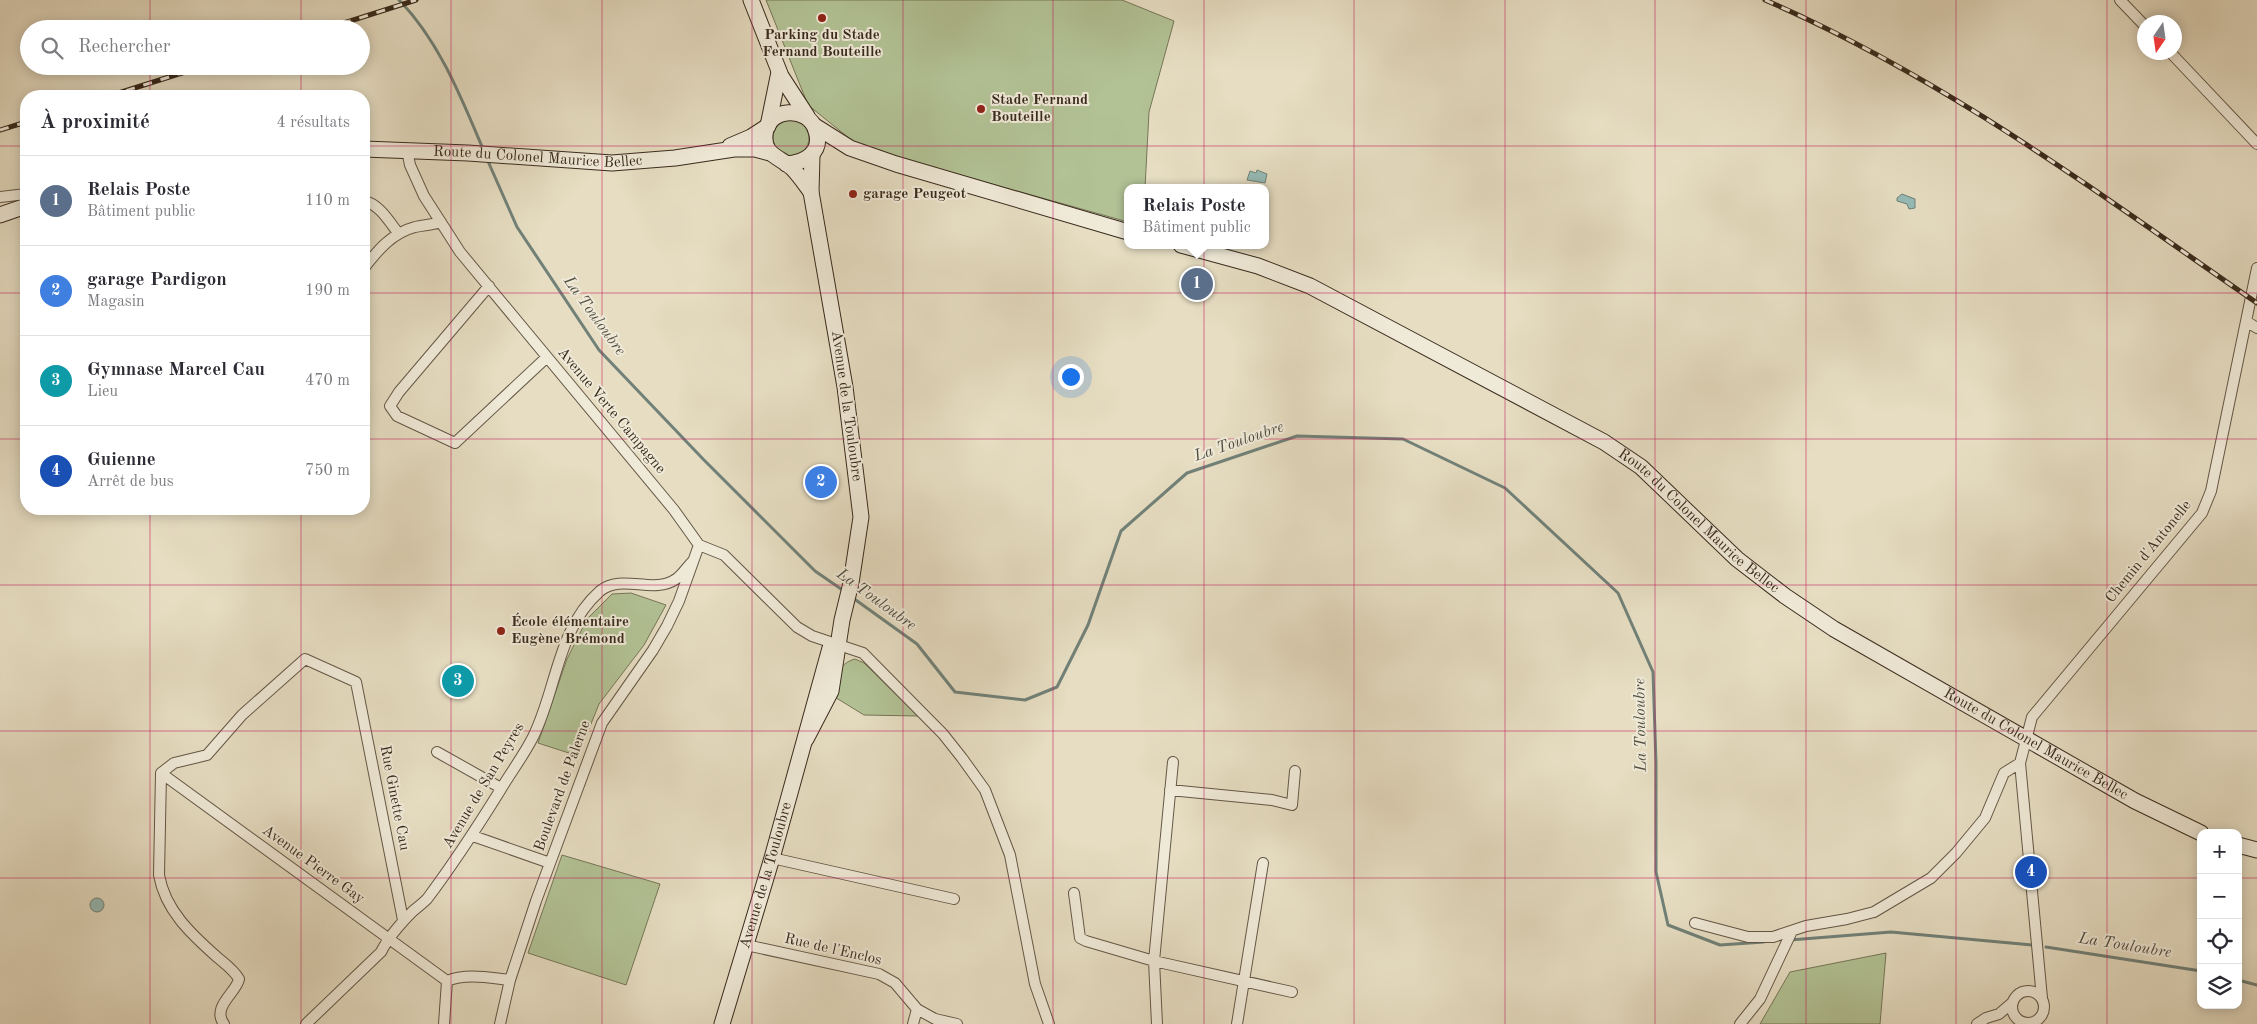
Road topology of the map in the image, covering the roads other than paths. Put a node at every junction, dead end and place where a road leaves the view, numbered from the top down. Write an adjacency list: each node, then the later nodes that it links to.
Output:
1 (751, 0): 5 (main road)
2 (2120, 0): 3 (street)
3 (2137, 18)
4 (2178, 60): 8 (street)
5 (780, 74): 6 (main road); 7 (main road)
6 (771, 121): 7 (main road); 12 (main road, Route du Colonel Maurice Bellec); 13 (main road)
7 (812, 121): 9 (main road); 14 (main road)
8 (2257, 144)
9 (850, 148): 14 (main road); 23 (main road)
10 (370, 149): 11 (main road, Route du Colonel Maurice Bellec)
11 (407, 150): 12 (main road, Route du Colonel Maurice Bellec); 22 (street, Avenue Verte Campagne)
12 (710, 152): 13 (main road, Route du Colonel Maurice Bellec)
13 (770, 153): 15 (main road)
14 (813, 153): 15 (main road); 16 (main road, Avenue de la Touloubre)
15 (786, 164): 16 (main road)
16 (811, 192): 34 (main road, Avenue de la Touloubre)
17 (20, 195): 18 (street)
18 (0, 197)
19 (370, 205): 24 (street)
20 (20, 208): 21 (main road)
21 (0, 215)
22 (441, 222): 24 (street); 28 (street, Avenue Verte Campagne)
23 (1124, 231)
24 (398, 233): 26 (street)
25 (1196, 249): 35 (main road, Route du Colonel Maurice Bellec)
26 (370, 260)
27 (2257, 268): 29 (street, Chemin d'Antonelle)
28 (489, 286): 31 (street, Avenue Verte Campagne); 31 (street)
29 (2246, 321): 30 (street); 35 (street, Chemin d'Antonelle)
30 (2257, 328)
31 (547, 357): 32 (street, Avenue Verte Campagne)
32 (699, 545): 33 (street, Boulevard de Palerne); 34 (street)
33 (692, 562): 41 (street, Avenue de San Peyres); 48 (street, Boulevard de Palerne)
34 (835, 643): 47 (main road, Avenue de la Touloubre); 69 (street)
35 (2026, 738): 38 (street, Chemin d'Antonelle); 43 (main road, Route du Colonel Maurice Bellec)
36 (437, 752): 41 (street)
37 (1173, 762): 42 (street)
38 (2020, 763): 54 (street); 58 (street, Chemin d'Antonelle)
39 (1295, 771): 42 (street)
40 (161, 773): 52 (street, Rue Ginette Cau); 55 (street, Avenue Pierre Gay); 72 (street)
41 (501, 788): 44 (street, Avenue de San Peyres)
42 (1170, 790): 57 (street)
43 (2197, 831)
44 (473, 836): 48 (street); 52 (street, Avenue de San Peyres)
45 (2242, 846): 46 (main road)
46 (2257, 850)
47 (772, 858): 51 (street); 56 (main road, Avenue de la Touloubre)
48 (550, 863): 60 (street, Boulevard de Palerne)
49 (1263, 863): 61 (street)
50 (1074, 894): 57 (street)
51 (954, 899)
52 (403, 920): 55 (street, Avenue de San Peyres)
53 (1695, 923): 54 (street)
54 (1792, 930): 81 (street)
55 (388, 937): 59 (street, Avenue Pierre Gay); 73 (street, Avenue de San Peyres)
56 (746, 945): 66 (street, Rue de l'Enclos); 70 (main road, Avenue de la Touloubre)
57 (1154, 960): 61 (street); 79 (street)
58 (2040, 967): 62 (street); 64 (street, Chemin d'Antonelle)
59 (447, 980): 60 (street); 74 (street)
60 (510, 980): 75 (street, Boulevard de Palerne)
61 (1244, 981): 63 (street); 80 (street)
62 (2024, 991): 64 (street); 65 (street)
63 (1292, 992)
64 (2042, 998): 71 (street)
65 (2013, 1002): 67 (street); 68 (street)
66 (917, 1009): 76 (street); 77 (street, Rue de l'Enclos)
67 (1999, 1014): 68 (street); 82 (street)
68 (2015, 1017): 83 (street)
69 (1048, 1019): 78 (street)
70 (721, 1020)
71 (2041, 1021): 83 (street)
72 (224, 1024)
73 (306, 1024)
74 (444, 1024)
75 (500, 1024)
76 (914, 1024)
77 (957, 1024)
78 (1057, 1024)
79 (1157, 1024)
80 (1237, 1024)
81 (1740, 1024)
82 (1977, 1024)
83 (2027, 1024)

